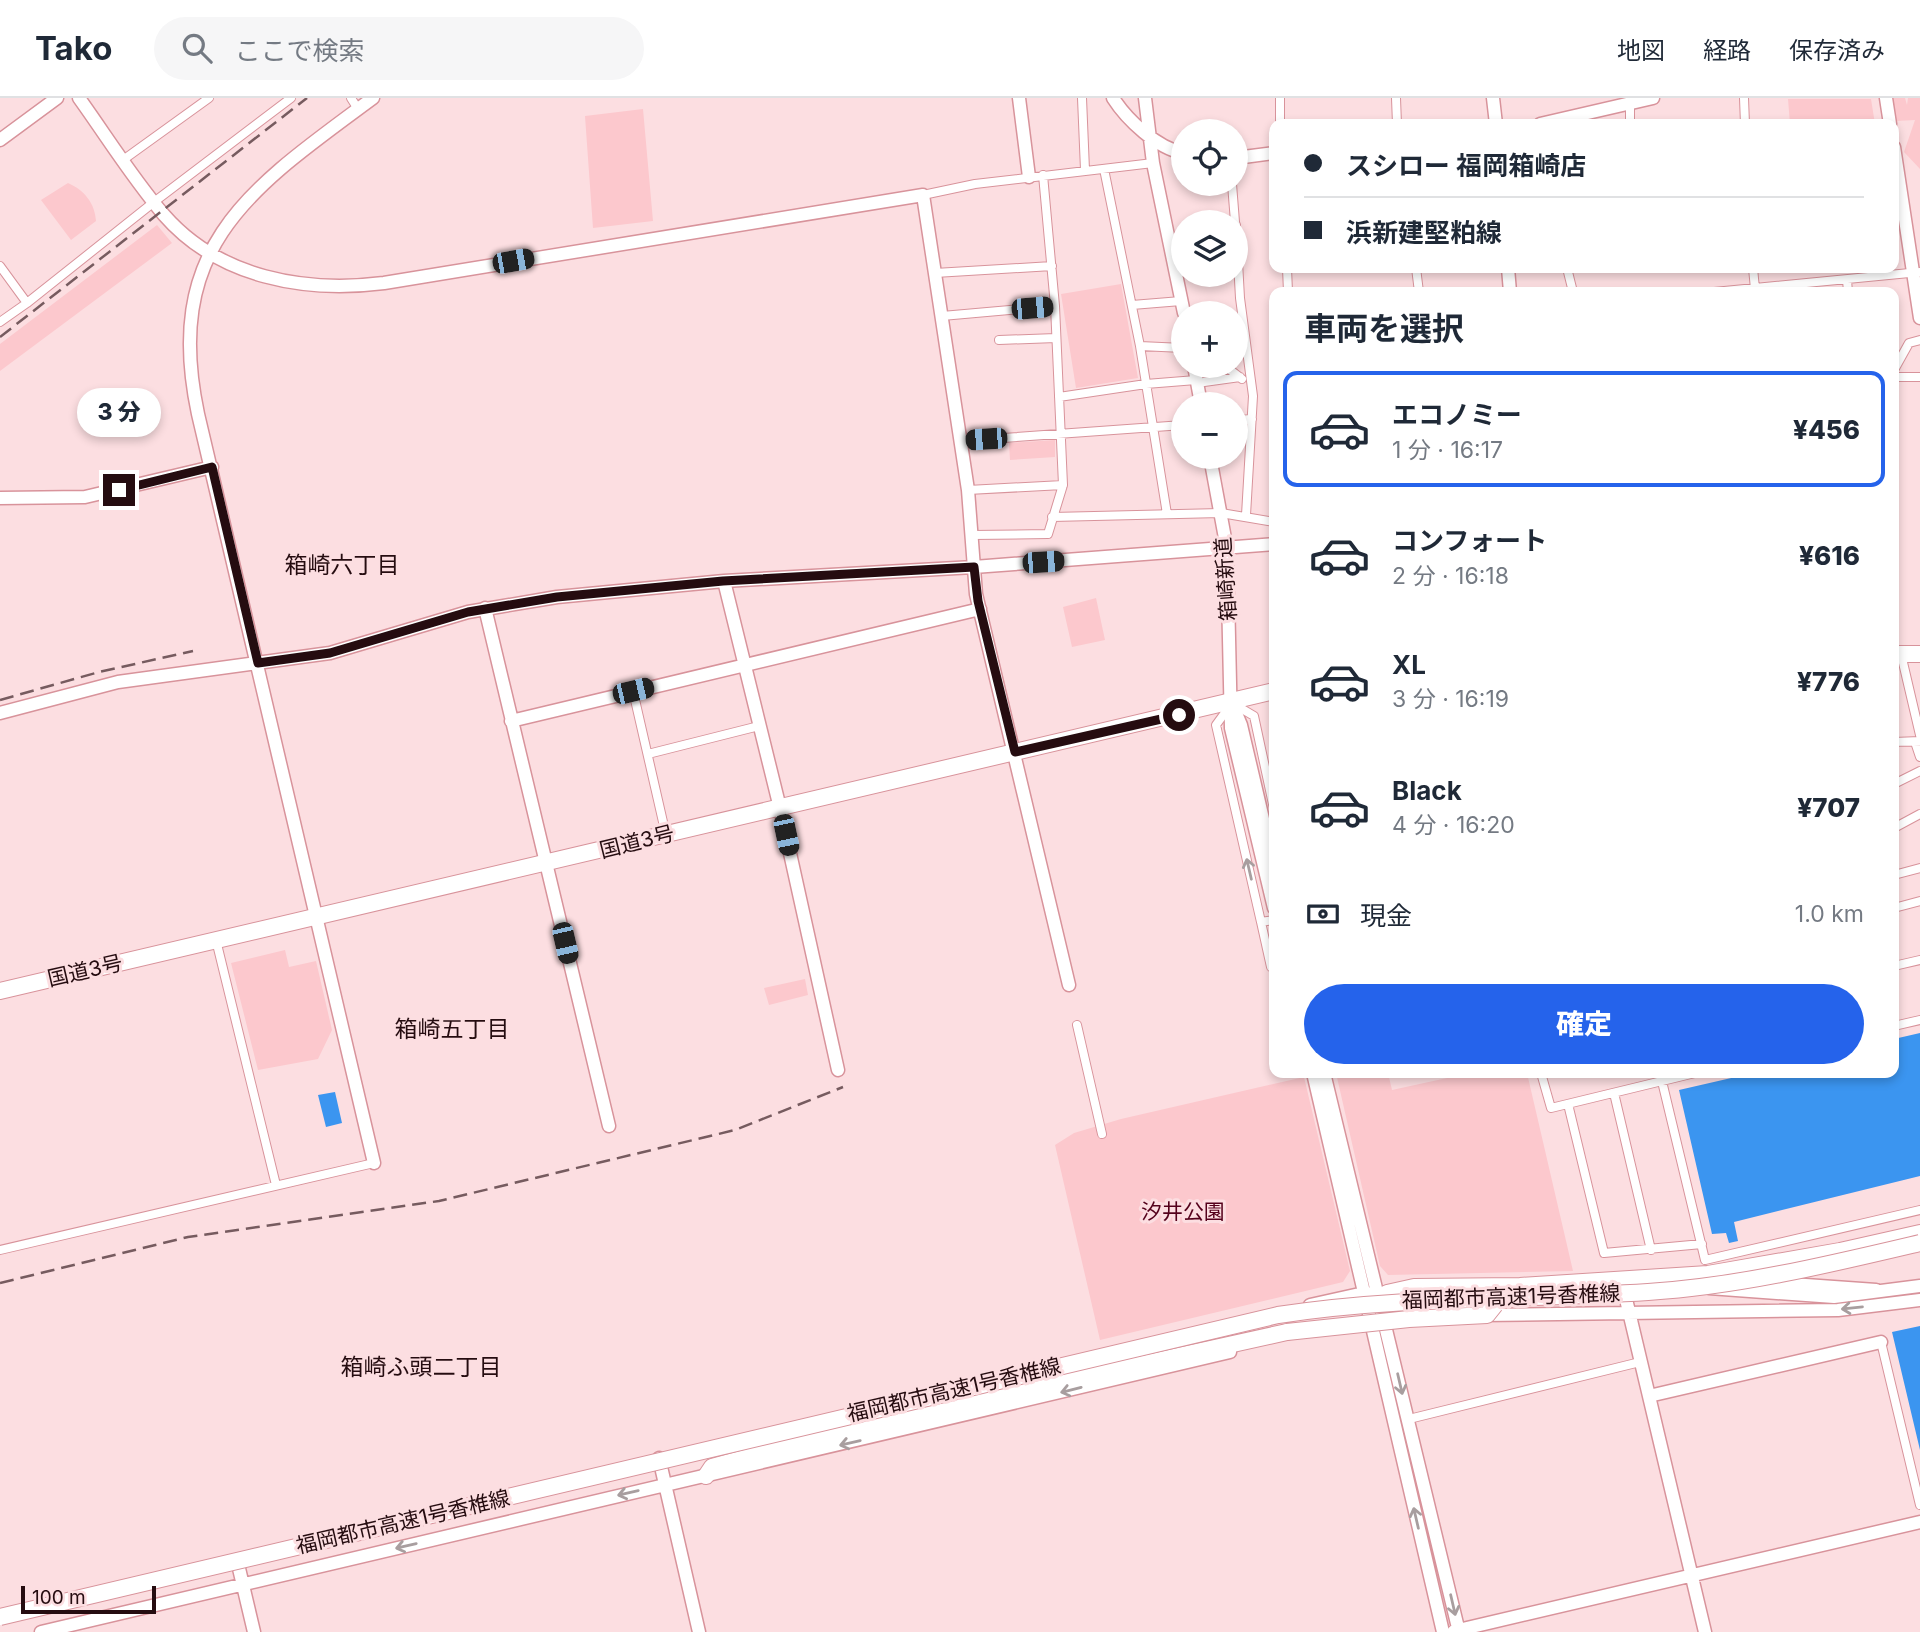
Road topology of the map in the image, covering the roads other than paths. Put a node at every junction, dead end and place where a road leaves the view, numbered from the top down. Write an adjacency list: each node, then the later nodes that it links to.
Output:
1 (57, 98): 26 (street)
2 (79, 98): 30 (street)
3 (209, 98): 30 (street)
4 (291, 98): 38 (street)
5 (373, 98): 16 (street)
6 (1019, 98): 36 (street)
7 (1083, 98): 33 (street)
8 (1114, 98): 25 (street)
9 (1145, 98): 25 (street)
10 (1280, 98): 18 (street)
11 (1396, 98): 19 (street)
12 (1493, 98): 20 (street)
13 (1651, 98): 17 (street)
14 (1744, 98): 23 (street)
15 (1886, 98): 24 (street)
16 (355, 103): 39 (street)
17 (1630, 105): 21 (street); 22 (street)
18 (1280, 119)
19 (1397, 119)
20 (1495, 119)
21 (1577, 119)
22 (1630, 119)
23 (1745, 119)
24 (1889, 119)
25 (1149, 134): 27 (street); 31 (street)
26 (0, 140)
27 (1171, 150)
28 (1269, 154): 29 (street)
29 (1248, 156)
30 (123, 160): 38 (street)
31 (1153, 163): 32 (street); 48 (street)
32 (1104, 169): 33 (street); 50 (street)
33 (1085, 170): 34 (street)
34 (1043, 175): 36 (street); 41 (street)
35 (1899, 176): 42 (street)
36 (1029, 177): 37 (street)
37 (923, 195): 39 (street); 43 (street)
38 (153, 202): 39 (street); 49 (street)
39 (211, 253): 78 (street)
40 (0, 266): 49 (street)
41 (1052, 266): 43 (street); 51 (street)
42 (1916, 273): 44 (street); 54 (street)
43 (935, 274): 53 (street)
44 (1847, 280): 46 (street); 47 (street)
45 (1239, 287): 69 (street)
46 (1797, 287)
47 (1848, 287)
48 (1181, 301)
49 (27, 303): 55 (street)
50 (1132, 305): 52 (street); 59 (street)
51 (1055, 306): 53 (street); 56 (street)
52 (1171, 307)
53 (942, 316): 77 (street)
54 (1920, 318)
55 (0, 323)
56 (1056, 338): 57 (street); 71 (street)
57 (999, 340)
58 (1920, 340): 61 (street)
59 (1140, 346): 60 (street); 68 (street)
60 (1171, 347)
61 (1899, 361)
62 (1899, 377): 63 (street)
63 (1920, 377)
64 (1196, 378): 67 (street)
65 (1229, 378): 67 (street)
66 (1241, 378): 69 (street)
67 (1197, 381): 68 (street); 70 (street)
68 (1146, 384): 71 (street); 75 (street)
69 (1253, 387): 73 (street)
70 (1199, 392)
71 (1059, 397): 76 (street)
72 (1248, 419): 73 (street)
73 (1252, 419): 85 (street)
74 (1171, 426): 75 (street)
75 (1152, 427): 76 (street); 84 (street)
76 (1062, 434): 77 (street); 80 (street)
77 (961, 441): 81 (street)
78 (212, 467): 82 (street); 98 (street)
79 (1212, 469): 83 (street, 箱崎新道)
80 (1063, 485): 81 (street); 86 (street)
81 (968, 490): 88 (street)
82 (0, 498)
83 (1221, 513): 84 (street); 85 (street); 90 (street, 箱崎新道)
84 (1167, 514): 86 (street)
85 (1246, 515): 87 (street)
86 (1052, 517): 88 (street)
87 (1269, 521)
88 (972, 535): 91 (street)
89 (1269, 545): 90 (street)
90 (1227, 549): 91 (street); 102 (street, 箱崎新道)
91 (974, 567): 92 (street); 94 (street)
92 (723, 581): 93 (street); 99 (street)
93 (485, 608): 98 (street); 104 (street)
94 (979, 609): 99 (street); 108 (street)
95 (1899, 654): 96 (highway)
96 (1920, 654)
97 (1899, 662): 106 (street)
98 (258, 663): 103 (street); 125 (street)
99 (744, 664): 100 (street); 105 (street)
100 (633, 691): 104 (street); 109 (street)
101 (1269, 692): 102 (highway, 国道3号)
102 (1232, 703): 108 (highway, 国道3号); 113 (street); 118 (street); 122 (street, 箱崎新道); 127 (street, one-way to 102)
103 (0, 713)
104 (511, 721): 119 (street)
105 (759, 726): 109 (street); 114 (street)
106 (1918, 739): 107 (street); 110 (street)
107 (1899, 741)
108 (1015, 752): 114 (highway, 国道3号); 132 (street)
109 (648, 754): 117 (street)
110 (1920, 757)
111 (1920, 771): 112 (street)
112 (1899, 782)
113 (1269, 786)
114 (780, 808): 117 (highway, 国道3号); 137 (street)
115 (1920, 814): 116 (street)
116 (1899, 825)
117 (666, 835): 119 (highway, 国道3号)
118 (1269, 845)
119 (547, 864): 125 (highway, 国道3号); 145 (street)
120 (1920, 868): 121 (street)
121 (1899, 874)
122 (1269, 885)
123 (1920, 901): 124 (street)
124 (1899, 907)
125 (317, 917): 128 (highway, 国道3号); 148 (street)
126 (1269, 921): 127 (street)
127 (1261, 922): 129 (street)
128 (216, 940): 133 (highway, 国道3号); 149 (street)
129 (1269, 958)
130 (1920, 960): 131 (street)
131 (1899, 966)
132 (1069, 985)
133 (0, 991)
134 (1920, 1020): 136 (street)
135 (1077, 1025): 146 (street)
136 (1899, 1025)
137 (838, 1070)
138 (1315, 1078): 147 (street)
139 (1325, 1078): 147 (street)
140 (1542, 1078): 144 (street)
141 (1658, 1078): 143 (street)
142 (1661, 1078): 153 (street)
143 (1614, 1093): 144 (street); 155 (street)
144 (1568, 1104): 155 (street)
145 (609, 1126)
146 (1102, 1134)
147 (1333, 1136): 158 (street)
148 (374, 1163): 149 (street)
149 (276, 1185): 154 (street)
150 (1920, 1210): 153 (street)
151 (1920, 1233): 158 (highway)
152 (1920, 1242): 176 (highway, 福岡都市高速1号香椎線, bridge)
153 (1702, 1244): 155 (street)
154 (0, 1250)
155 (1651, 1250)
156 (1920, 1252): 161 (highway, 福岡都市高速1号香椎線)
157 (1919, 1286): 159 (street)
158 (1376, 1293): 159 (street); 163 (street); 168 (street)
159 (1625, 1295): 162 (street)
160 (1920, 1300): 162 (street, one-way to 162)
161 (1495, 1305): 169 (highway, bridge); 177 (highway, 福岡都市高速1号香椎線, bridge)
162 (1629, 1312): 163 (street); 165 (street)
163 (1377, 1318): 167 (street, one-way to 167); 169 (street, one-way to 169); 181 (street, one-way to 163)
164 (1881, 1342): 166 (street); 171 (street)
165 (1640, 1362): 166 (street); 167 (street)
166 (1649, 1396): 174 (street)
167 (1409, 1419): 182 (street, one-way to 182)
168 (659, 1458): 170 (street); 173 (street)
169 (706, 1476): 170 (street)
170 (664, 1486): 175 (street, one-way to 175); 180 (street)
171 (1920, 1504)
172 (1920, 1522): 174 (street)
173 (237, 1560): 175 (street); 176 (street)
174 (1692, 1575): 182 (street); 183 (street)
175 (243, 1584): 178 (street); 179 (street)
176 (0, 1616)
177 (0, 1622)
178 (41, 1632)
179 (254, 1632)
180 (699, 1632)
181 (1442, 1632): 182 (street)
182 (1459, 1632)
183 (1705, 1632)

